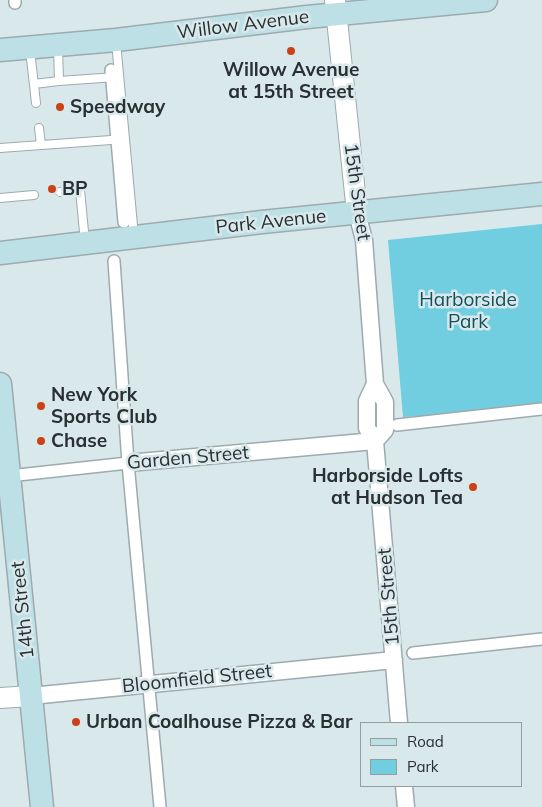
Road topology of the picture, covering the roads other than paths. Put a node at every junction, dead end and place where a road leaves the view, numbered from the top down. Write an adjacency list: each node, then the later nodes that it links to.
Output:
1 (473, 1): 2 (main road, Willow Avenue)
2 (336, 8): 3 (main road, Willow Avenue); 19 (street, 15th Street)
3 (116, 40): 4 (main road, Willow Avenue); 7 (lane)
4 (58, 45): 5 (main road, Willow Avenue); 8 (lane)
5 (29, 48): 6 (main road, Willow Avenue); 9 (lane)
6 (0, 50)
7 (114, 74): 8 (lane); 12 (street)
8 (59, 81): 9 (lane)
9 (34, 84): 10 (lane)
10 (36, 103)
11 (40, 128): 13 (lane)
12 (121, 139): 13 (lane); 20 (street); 20 (lane)
13 (41, 145): 14 (lane)
14 (0, 148)
15 (60, 192): 21 (lane)
16 (542, 194): 19 (main road, Park Avenue)
17 (34, 195): 18 (lane)
18 (0, 198)
19 (357, 213): 20 (main road, Park Avenue); 27 (street, 15th Street)
20 (129, 230): 21 (main road, Park Avenue)
21 (85, 244): 22 (main road, Park Avenue)
22 (0, 253)
23 (114, 261): 28 (street)
24 (0, 384): 29 (main road, 14th Street)
25 (542, 409): 26 (street)
26 (397, 425)
27 (376, 441): 28 (street, Garden Street); 32 (street, 15th Street)
28 (128, 463): 29 (street, Garden Street); 33 (street)
29 (4, 476): 34 (main road, 14th Street)
30 (542, 639): 31 (street)
31 (413, 653)
32 (394, 660): 33 (street, Bloomfield Street); 36 (street, 15th Street)
33 (149, 684): 34 (street, Bloomfield Street); 39 (street)
34 (31, 696): 35 (street, Bloomfield Street); 38 (main road, 14th Street)
35 (0, 698)
36 (399, 722)
37 (404, 787): 40 (street)
38 (42, 807)
39 (160, 807)
40 (406, 807)

